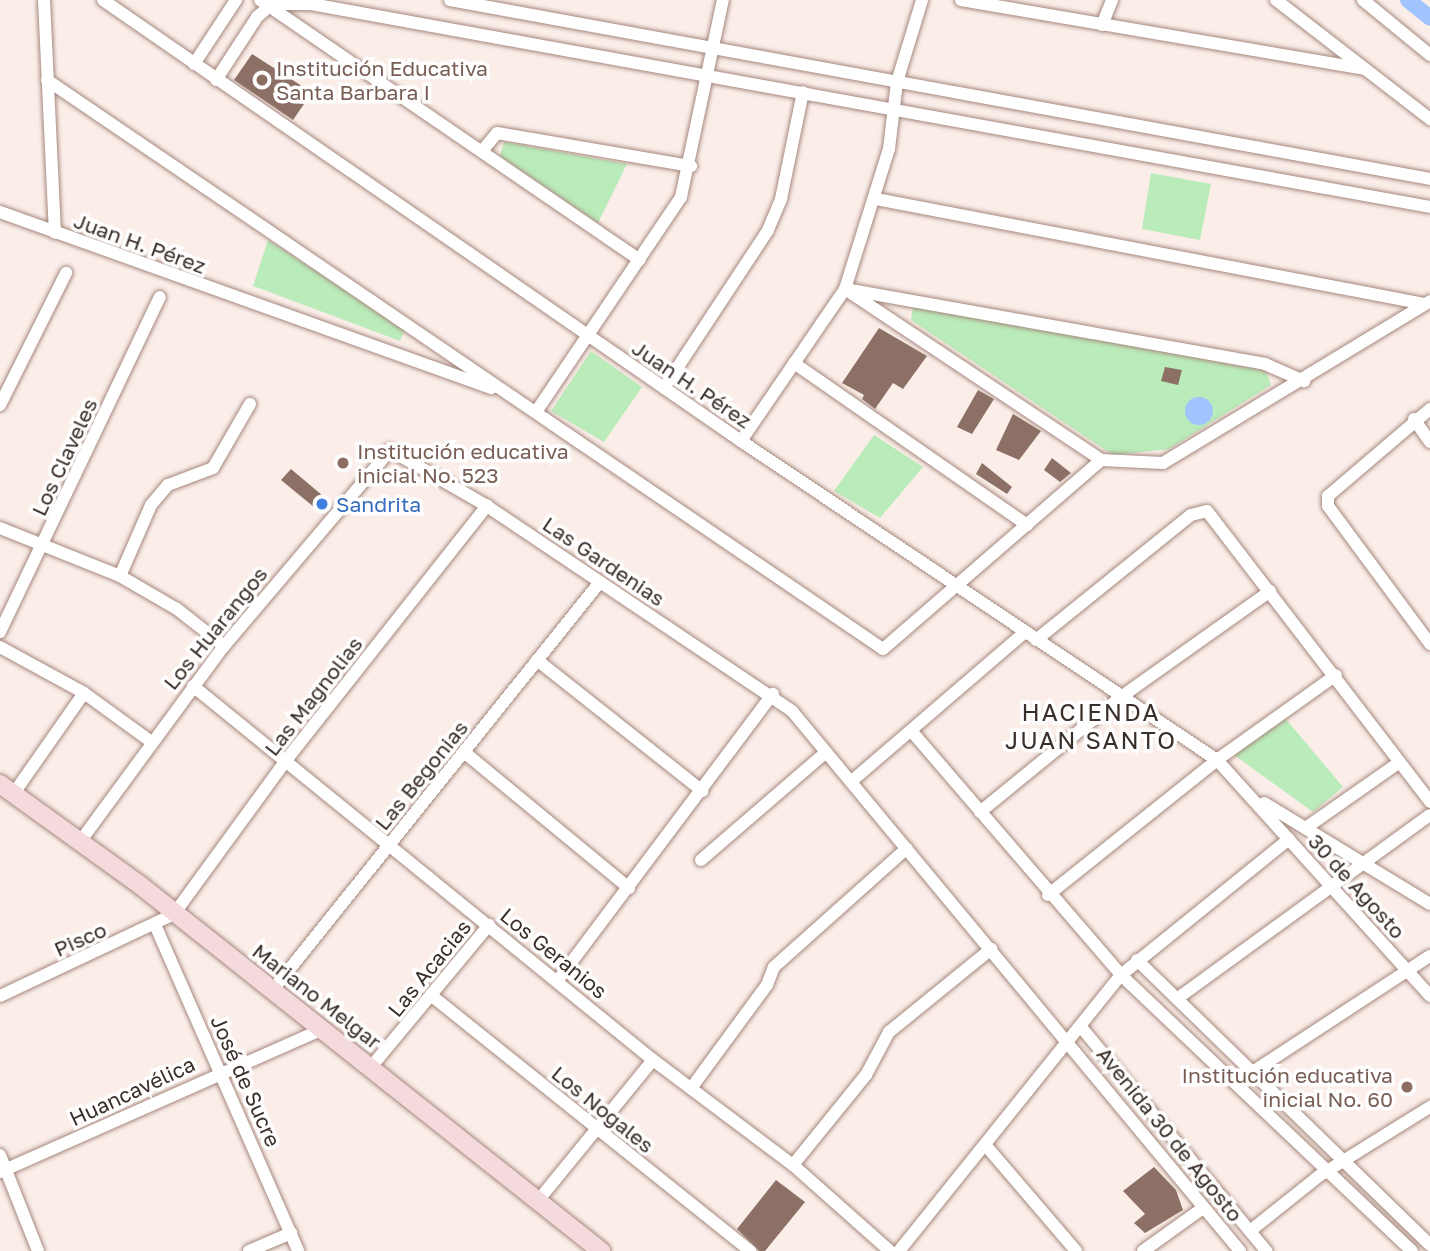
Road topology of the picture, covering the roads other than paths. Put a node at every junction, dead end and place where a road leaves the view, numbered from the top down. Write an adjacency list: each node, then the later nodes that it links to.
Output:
1 (44, 0): 19 (street)
2 (103, 0): 16 (street, Juan H. Pérez)
3 (236, 0): 16 (street)
4 (450, 0): 14 (street)
5 (723, 0): 14 (street)
6 (922, 0): 21 (street)
7 (961, 0): 12 (street)
8 (1112, 0): 13 (street)
9 (1276, 0): 17 (street)
10 (1363, 0): 15 (street)
11 (264, 4): 18 (street); 20 (street); 25 (street)
12 (1018, 5): 13 (street)
13 (1102, 25): 17 (street)
14 (715, 48): 18 (street); 21 (street)
15 (1430, 55)
16 (194, 64): 20 (street, Juan H. Pérez)
17 (1364, 69): 24 (street)
18 (709, 75): 22 (street); 26 (street)
19 (47, 80): 31 (street); 41 (street)
20 (216, 80): 37 (street, Juan H. Pérez)
21 (897, 82): 23 (street); 27 (street)
22 (803, 92): 23 (street); 40 (street)
23 (894, 108): 28 (street); 29 (street)
24 (1430, 119)
25 (482, 151): 26 (street); 32 (street)
26 (691, 166): 32 (street)
27 (1430, 180)
28 (876, 199): 34 (street); 36 (street)
29 (1430, 207)
30 (0, 212): 31 (street, Juan H. Pérez)
31 (55, 233): 41 (street, Juan H. Pérez)
32 (640, 260): 37 (street)
33 (66, 273): 43 (street)
34 (845, 289): 38 (street); 39 (street); 50 (street)
35 (160, 297): 54 (street, Los Claveles)
36 (1428, 303): 39 (street)
37 (588, 336): 40 (street, Juan H. Pérez); 45 (street)
38 (794, 363): 47 (street); 52 (street)
39 (1304, 380): 50 (street)
40 (664, 388): 47 (street, Juan H. Pérez)
41 (505, 393): 45 (street)
42 (250, 404): 55 (street)
43 (0, 405)
44 (1430, 409): 46 (street)
45 (536, 412): 57 (street)
46 (1414, 419): 48 (street); 61 (street)
47 (741, 441): 57 (street, Juan H. Pérez)
48 (1430, 442)
49 (390, 450): 51 (street, Las Gardenias); 62 (street, Los Huarangos)
50 (1101, 460): 52 (street)
51 (487, 506): 56 (street, Las Gardenias); 74 (street, Las Magnolias)
52 (1027, 525): 57 (street)
53 (0, 528): 54 (street)
54 (46, 543): 55 (street); 59 (street, Los Claveles)
55 (120, 576): 62 (street)
56 (600, 582): 64 (street, Las Begonias); 68 (street, Las Gardenias)
57 (953, 584): 60 (street, Juan H. Pérez)
58 (1270, 591): 60 (street); 65 (street); 69 (street)
59 (0, 632)
60 (1030, 636): 69 (street, Juan H. Pérez); 70 (street)
61 (1430, 644)
62 (224, 646): 66 (street, Los Huarangos)
63 (0, 647): 67 (street)
64 (537, 660): 72 (street, Las Begonias); 79 (street)
65 (1336, 675): 75 (street); 76 (street)
66 (193, 686): 71 (street, Los Huarangos); 74 (street, Los Geranios)
67 (85, 693): 71 (street); 78 (street)
68 (773, 694): 73 (street, Las Gardenias); 79 (street)
69 (1121, 697): 75 (street, Juan H. Pérez); 82 (street)
70 (913, 733): 77 (street); 82 (street)
71 (150, 741): 85 (street, Los Huarangos)
72 (464, 752): 87 (street, Las Begonias); 91 (street)
73 (826, 752): 77 (street, Las Gardenias); 89 (street)
74 (287, 759): 87 (street, Los Geranios); 95 (street, Las Magnolias)
75 (1217, 760): 80 (street, Juan H. Pérez); 93 (street)
76 (1400, 762): 81 (street); 84 (street)
77 (853, 780): 88 (street, Las Gardenias)
78 (7, 788): 85 (main road, Mariano Melgar)
79 (702, 791): 91 (street)
80 (1257, 799): 84 (street); 86 (street, 30 de Agosto)
81 (1430, 802)
82 (981, 812): 93 (street)
83 (1430, 815): 90 (street)
84 (1307, 827): 90 (street)
85 (82, 839): 95 (main road, Mariano Melgar)
86 (1289, 839): 92 (street, 30 de Agosto); 100 (street)
87 (390, 843): 96 (street, Los Geranios); 104 (street, Las Begonias)
88 (907, 848): 98 (street, Avenida 30 de Agosto); 116 (street)
89 (701, 860)
90 (1363, 861): 92 (street); 94 (street)
91 (629, 888): 103 (street)
92 (1334, 889): 101 (street, 30 de Agosto); 108 (street)
93 (1048, 895): 102 (street)
94 (1430, 904)
95 (174, 914): 97 (street, Pisco); 104 (main road, Mariano Melgar)
96 (489, 925): 103 (street, Los Geranios); 106 (street, Las Acacias)
97 (156, 927): 105 (street, Pisco); 114 (street, José de Sucre)
98 (991, 949): 111 (street, Avenida 30 de Agosto); 122 (street)
99 (1430, 957): 101 (street)
100 (1138, 960): 102 (street); 108 (street)
101 (1407, 971): 107 (street, 30 de Agosto); 115 (street)
102 (1121, 975): 109 (street); 123 (street)
103 (558, 980): 112 (street, Los Geranios)
104 (272, 991): 110 (main road, Mariano Melgar)
105 (0, 996)
106 (432, 996): 113 (street, Las Acacias); 118 (street, Los Nogales)
107 (1430, 996)
108 (1178, 998): 115 (street)
109 (1081, 1027): 111 (street); 127 (street, Avenida 30 de Agosto)
110 (320, 1030): 113 (main road, Mariano Melgar); 114 (street, Huancavélica)
111 (1070, 1042): 119 (street); 126 (street, Avenida 30 de Agosto)
112 (653, 1060): 116 (street, Los Geranios); 118 (street)
113 (371, 1067): 125 (main road, Mariano Melgar)
114 (221, 1071): 124 (street, Huancavélica); 128 (street, José de Sucre)
115 (1254, 1071): 121 (street)
116 (691, 1087): 122 (street, Los Geranios)
117 (1430, 1107): 121 (street)
118 (597, 1129): 125 (street); 134 (street, Los Nogales)
119 (987, 1147): 136 (street); 137 (street)
120 (0, 1155): 124 (street)
121 (1345, 1162): 123 (street); 129 (street)
122 (793, 1165): 135 (street, Los Geranios)
123 (1329, 1170): 127 (street); 141 (street)
124 (3, 1171): 130 (street)
125 (537, 1202): 133 (main road, Mariano Melgar)
126 (1203, 1208): 138 (street); 139 (street, Avenida 30 de Agosto)
127 (1250, 1231): 140 (street, Avenida 30 de Agosto)
128 (291, 1233): 131 (street); 132 (street, José de Sucre)
129 (1429, 1248)
130 (38, 1251)
131 (249, 1251)
132 (298, 1251)
133 (601, 1251)
134 (750, 1251)
135 (890, 1251)
136 (899, 1251)
137 (1076, 1251)
138 (1143, 1251)
139 (1240, 1251)
140 (1266, 1251)
141 (1412, 1251)

